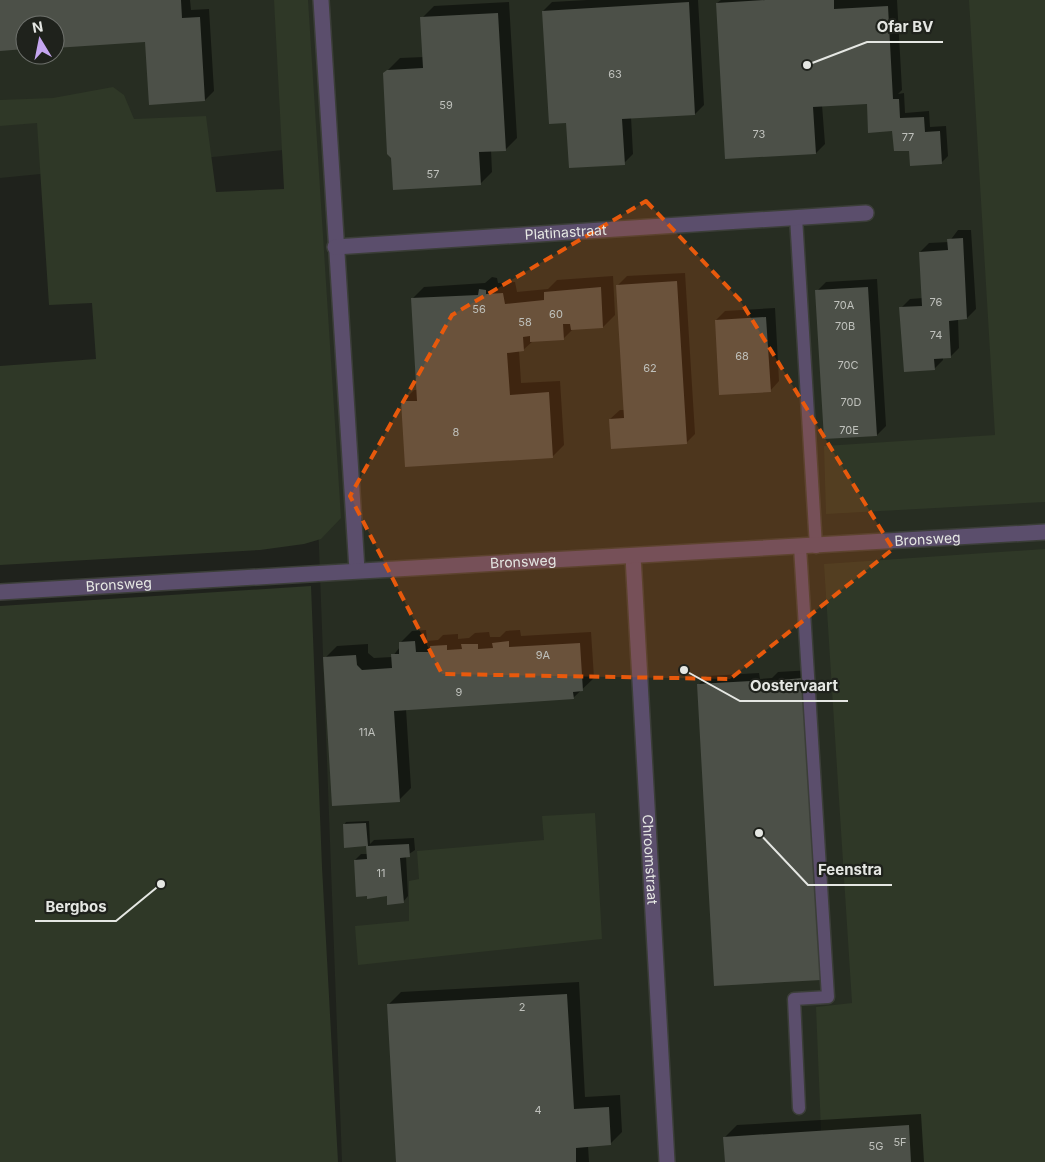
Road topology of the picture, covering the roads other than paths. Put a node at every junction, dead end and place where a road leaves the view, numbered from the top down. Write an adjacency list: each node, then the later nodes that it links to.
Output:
1 (321, 0): 4 (street)
2 (866, 213): 3 (street, Platinastraat)
3 (796, 217): 4 (street, Platinastraat); 7 (lane)
4 (335, 247): 9 (street)
5 (1045, 532): 7 (street, Bronsweg)
6 (800, 547): 7 (street, Bronsweg); 8 (street, Bronsweg); 11 (lane)
7 (816, 547)
8 (633, 556): 9 (street, Bronsweg); 12 (street, Chroomstraat)
9 (357, 570): 10 (street, Bronsweg)
10 (0, 592)
11 (799, 1108)
12 (667, 1162)

